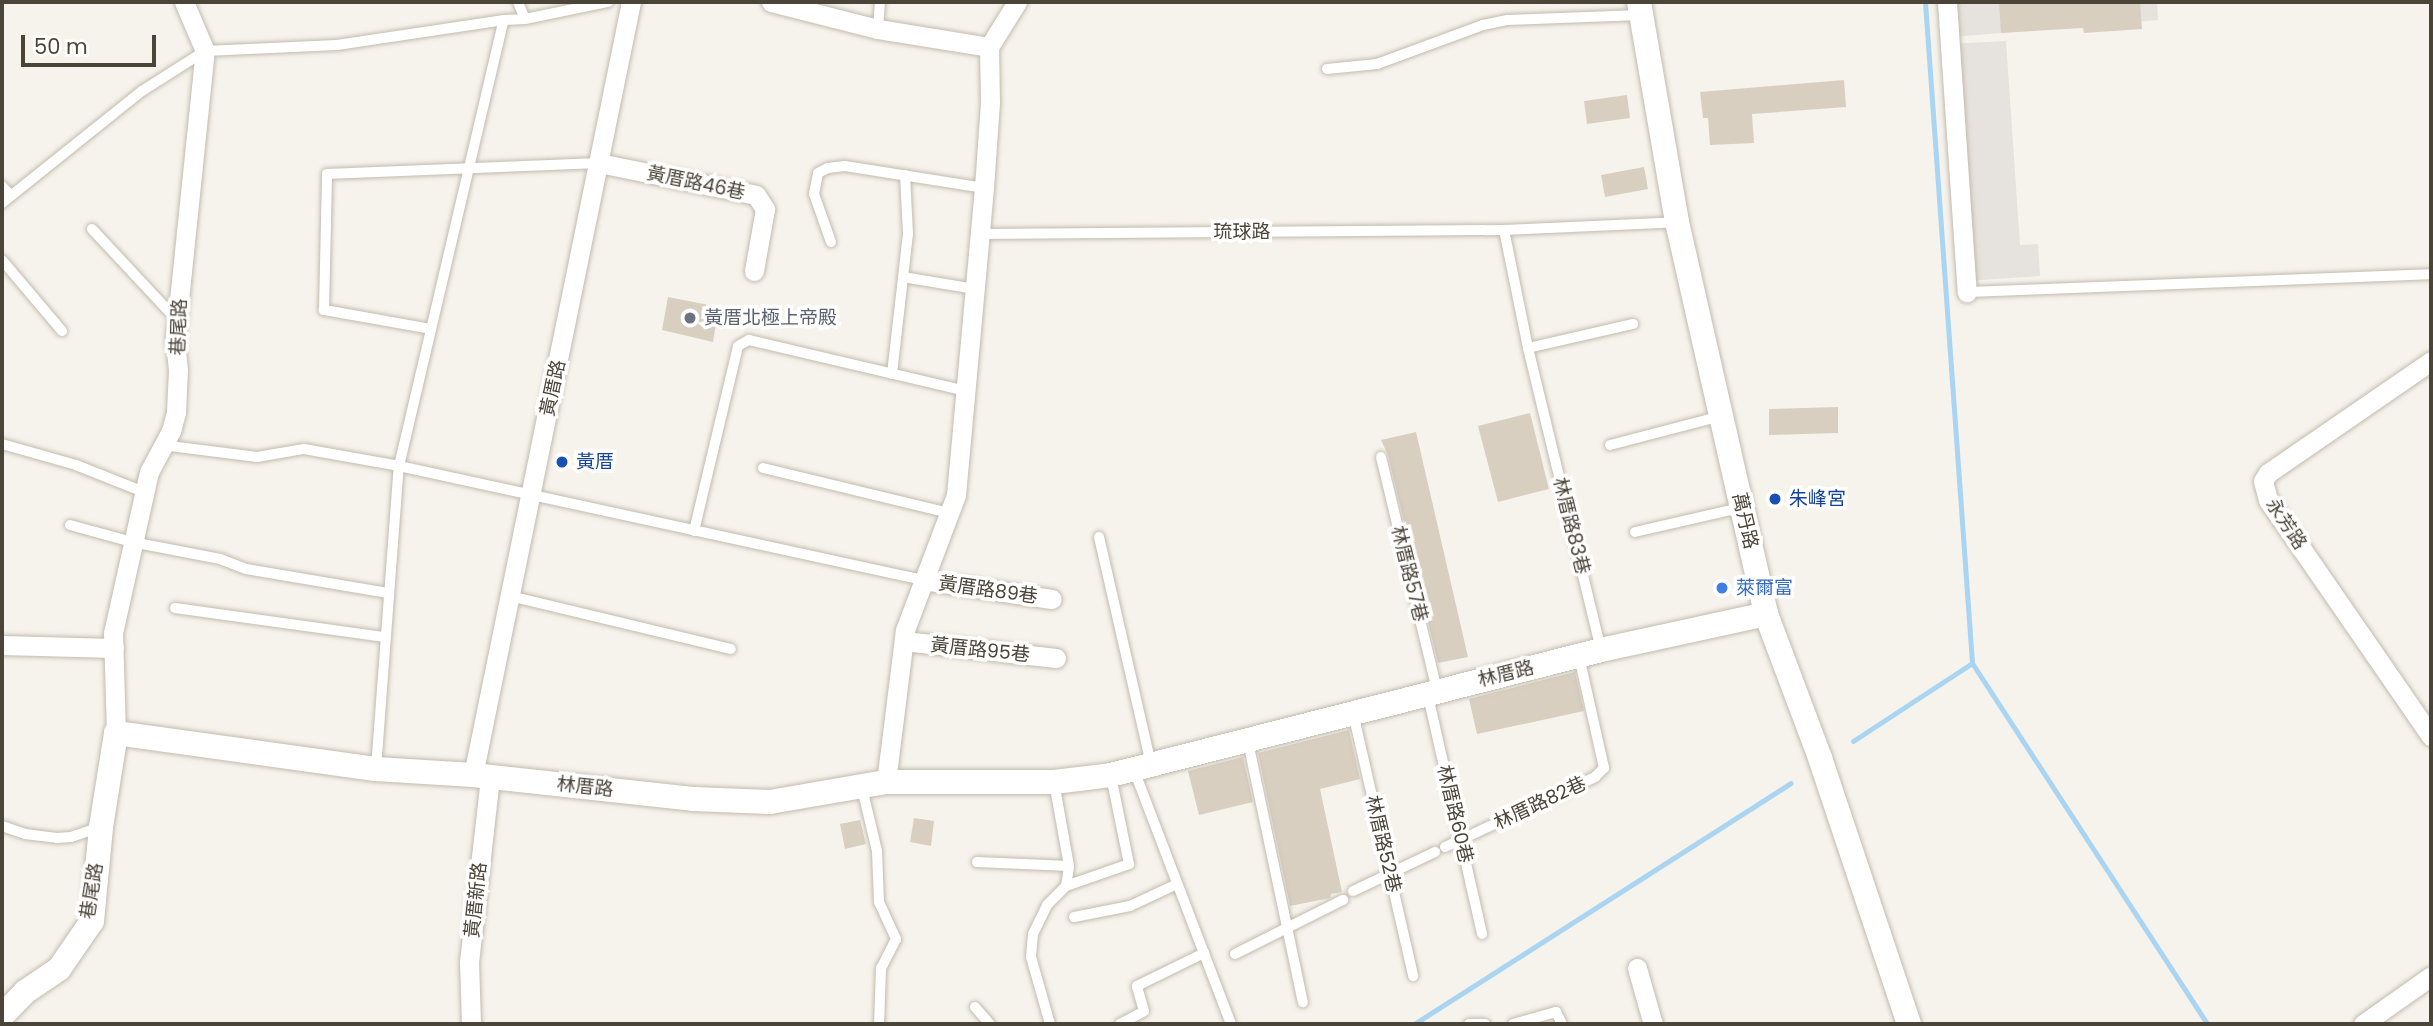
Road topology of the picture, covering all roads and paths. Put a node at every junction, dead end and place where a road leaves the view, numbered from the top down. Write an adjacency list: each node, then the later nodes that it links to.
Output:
1 (184, 2): 14 (street, 巷尾路)
2 (517, 2): 10 (lane)
3 (608, 2): 10 (lane)
4 (631, 2): 16 (street, 黃厝路)
5 (771, 2): 12 (street)
6 (880, 2): 12 (lane)
7 (1017, 2): 13 (street)
8 (1947, 2): 33 (street)
9 (1640, 9): 15 (lane); 23 (street, 萬丹路)
10 (525, 19): 11 (lane)
11 (504, 20): 14 (lane); 17 (lane)
12 (878, 29): 13 (street)
13 (989, 47): 20 (street)
14 (205, 51): 21 (lane); 34 (street, 巷尾路)
15 (1327, 69)
16 (599, 163): 17 (lane); 29 (street, 黃厝路46巷); 50 (street, 黃厝路)
17 (470, 167): 36 (lane); 36 (lane)
18 (905, 175): 20 (lane); 27 (lane); 31 (lane)
19 (2, 186): 21 (lane)
20 (984, 188): 26 (street)
21 (11, 195): 22 (lane)
22 (2, 203)
23 (1677, 222): 25 (lane, 琉球路); 42 (street, 萬丹路)
24 (92, 229): 34 (lane)
25 (1504, 230): 26 (lane, 琉球路); 38 (lane)
26 (979, 234): 32 (street)
27 (831, 242)
28 (2, 260): 37 (lane)
29 (754, 271)
30 (2431, 274): 33 (lane)
31 (903, 277): 32 (lane); 40 (lane)
32 (975, 289): 41 (street)
33 (1967, 292)
34 (177, 320): 44 (street, 巷尾路)
35 (1633, 324): 38 (lane)
36 (431, 328): 47 (lane)
37 (62, 331)
38 (1528, 348): 69 (lane, 林厝路83巷)
39 (2431, 361): 74 (street, 永芳路)
40 (892, 374): 41 (lane); 54 (lane)
41 (968, 391): 52 (street)
42 (1721, 415): 45 (lane); 51 (street, 萬丹路)
43 (2, 444): 49 (lane)
44 (162, 445): 47 (lane); 49 (street, 巷尾路)
45 (1610, 445)
46 (1381, 457): 71 (lane, 林厝路57巷)
47 (398, 466): 50 (lane); 59 (lane)
48 (763, 468): 52 (lane)
49 (144, 492): 57 (street, 巷尾路)
50 (531, 496): 54 (lane); 60 (street, 黃厝路)
51 (1743, 508): 55 (lane); 63 (street, 萬丹路)
52 (949, 513): 58 (street)
53 (70, 525): 57 (lane)
54 (694, 531): 58 (lane)
55 (1635, 532)
56 (1099, 537): 77 (lane)
57 (132, 541): 59 (lane); 66 (street, 巷尾路)
58 (923, 580): 61 (street, 黃厝路89巷); 65 (street)
59 (388, 593): 64 (lane)
60 (510, 596): 68 (lane); 78 (street, 黃厝路)
61 (1052, 599)
62 (175, 608): 64 (lane)
63 (1766, 614): 69 (street, 林厝路); 114 (street, 萬丹路)
64 (385, 637): 76 (lane)
65 (904, 641): 70 (street, 黃厝路95巷); 79 (street)
66 (114, 648): 67 (street); 73 (street, 巷尾路)
67 (3, 649)
68 (732, 649)
69 (1590, 653): 71 (street, 林厝路); 84 (lane, 林厝路82巷)
70 (1056, 658)
71 (1432, 693): 72 (street, 林厝路); 84 (lane, 林厝路60巷)
72 (1353, 712): 75 (street, 林厝路); 87 (lane, 林厝路52巷)
73 (116, 733): 76 (street, 林厝路); 83 (street, 巷尾路)
74 (2431, 736)
75 (1248, 740): 77 (street, 林厝路); 93 (lane)
76 (376, 769): 78 (street, 林厝路)
77 (1132, 770): 80 (street, 林厝路); 88 (lane); 89 (lane)
78 (481, 776): 81 (street, 林厝路); 103 (street, 黃厝新路)
79 (886, 782): 80 (street, 林厝路); 81 (street, 林厝路)
80 (1054, 782): 86 (lane)
81 (862, 788): 104 (lane)
82 (2, 826): 83 (lane)
83 (101, 827): 102 (street, 巷尾路)
84 (1461, 839): 87 (lane, 林厝路82巷); 94 (lane, 林厝路60巷)
85 (977, 862): 86 (lane)
86 (1069, 866): 89 (lane)
87 (1390, 874): 90 (lane, 林厝路82巷); 98 (lane, 林厝路52巷)
88 (1177, 884): 92 (lane); 95 (lane)
89 (1066, 886): 106 (lane)
90 (1353, 891)
91 (1343, 900): 93 (lane)
92 (1074, 917)
93 (1287, 928): 96 (lane); 100 (lane)
94 (1482, 934)
95 (1204, 953): 107 (lane); 108 (lane)
96 (1236, 954)
97 (1637, 968): 113 (street)
98 (1413, 976)
99 (2431, 976): 115 (street)
100 (1303, 1002)
101 (975, 1007): 105 (lane)
102 (2, 1016)
103 (471, 1024)
104 (879, 1024)
105 (990, 1024)
106 (1050, 1024)
107 (1120, 1024)
108 (1231, 1024)
109 (1469, 1024): 110 (lane)
110 (1485, 1024)
111 (1513, 1024): 112 (lane)
112 (1562, 1024)
113 (1653, 1024)
114 (1909, 1024)
115 (2363, 1024)

